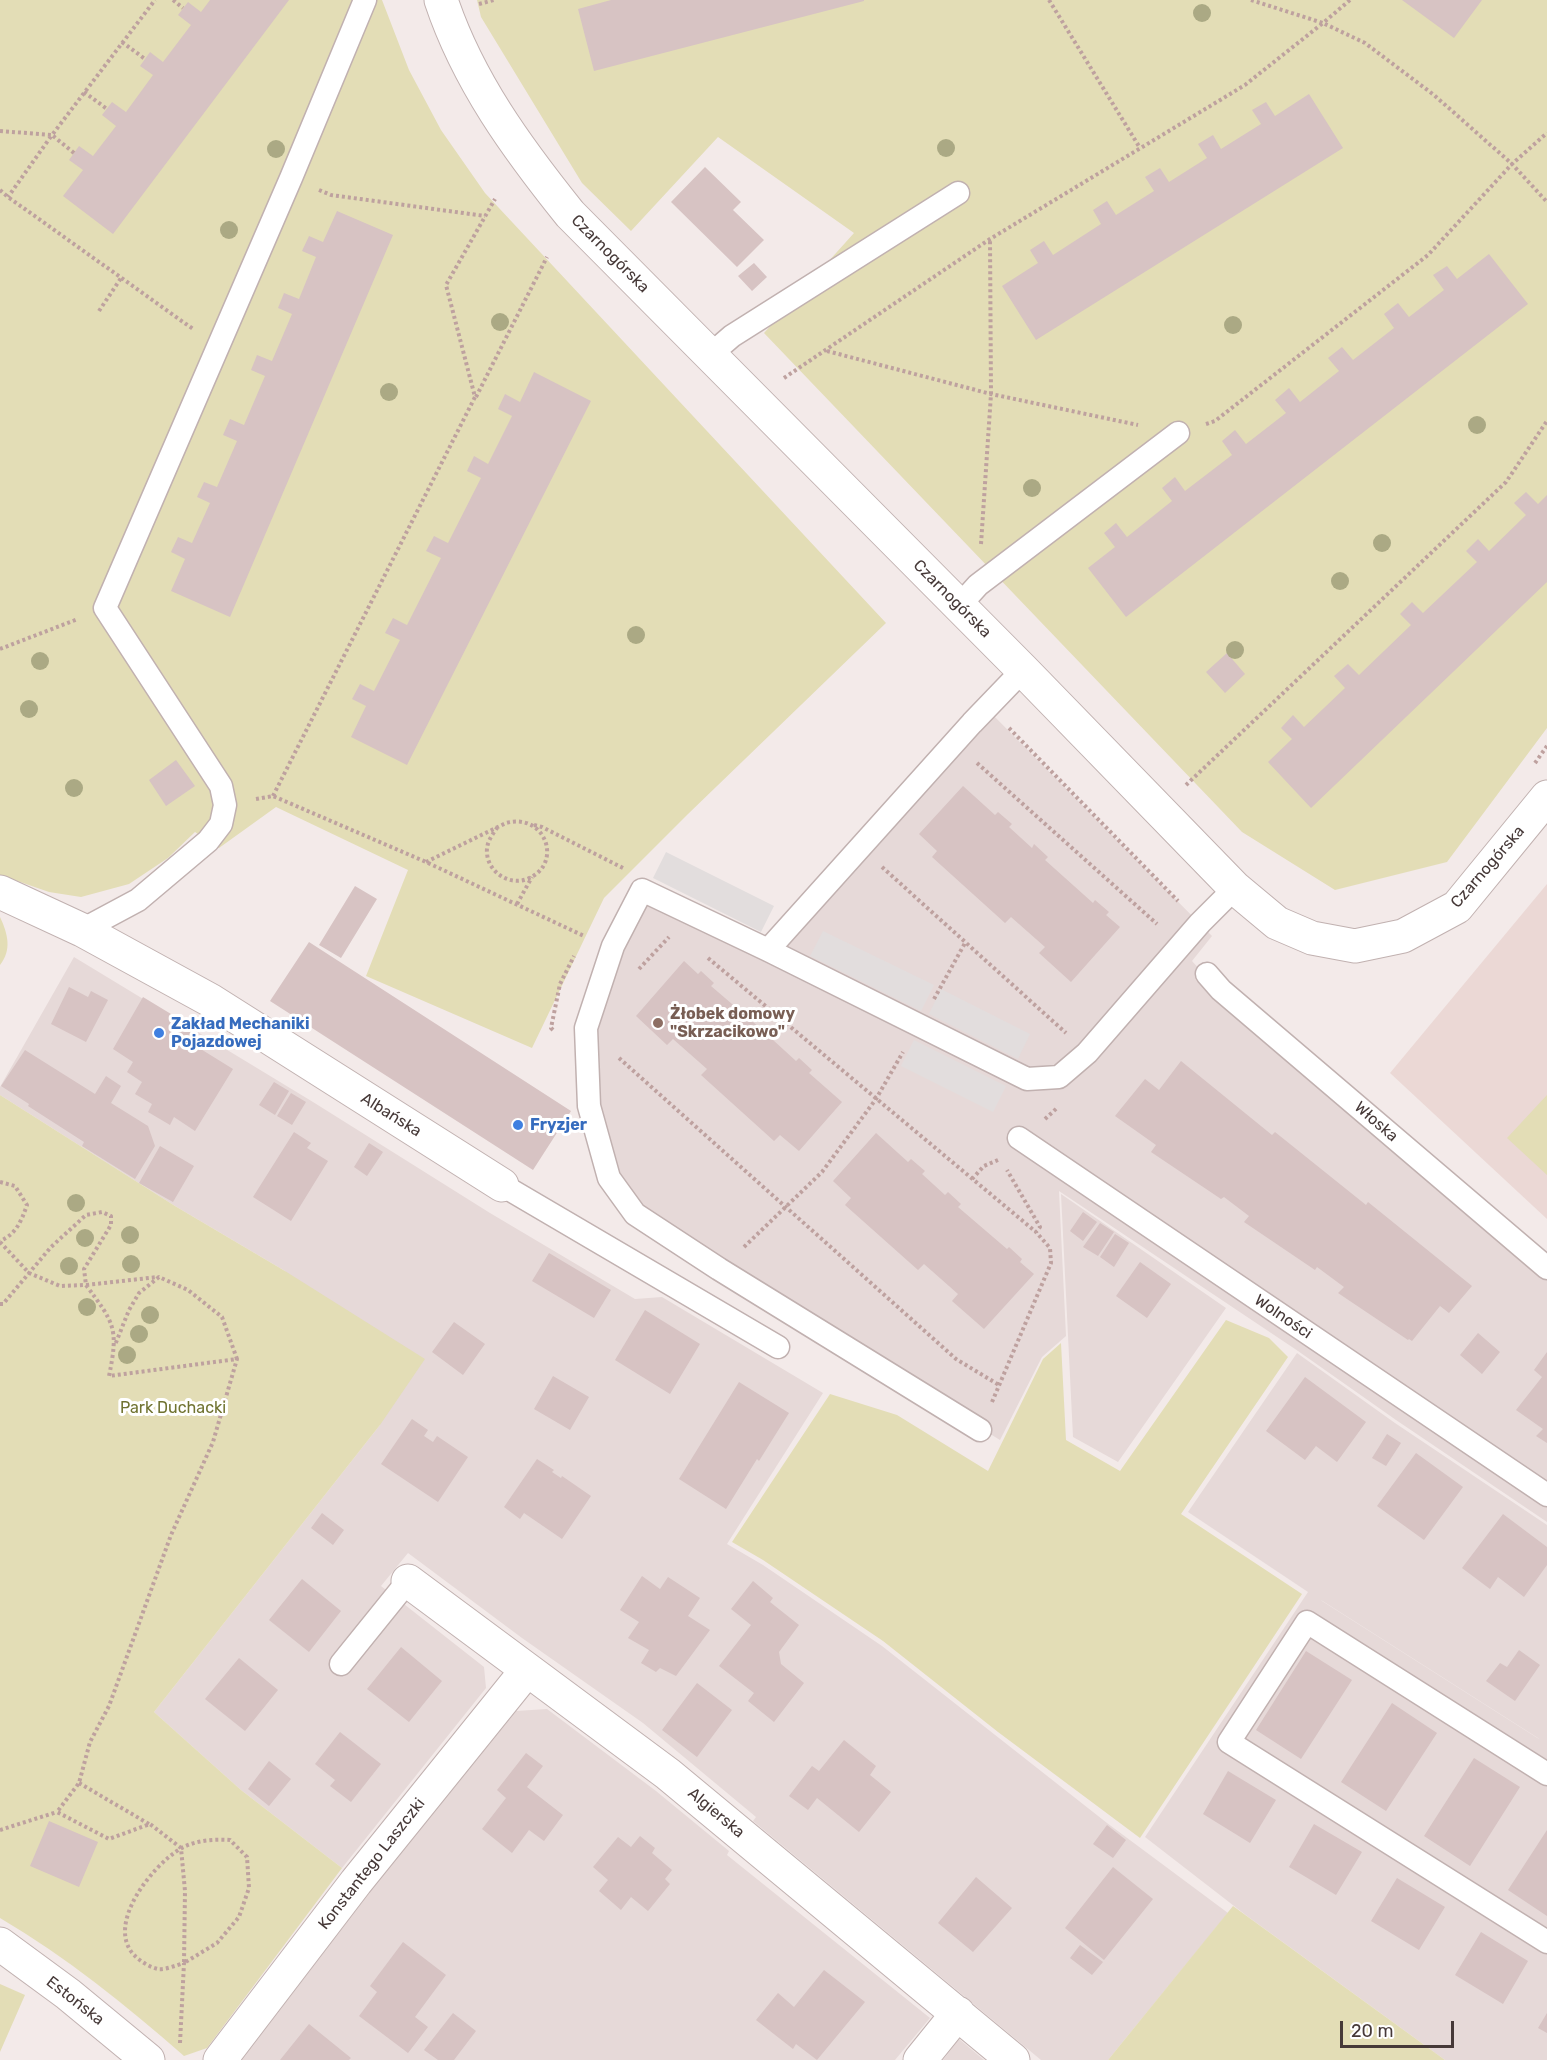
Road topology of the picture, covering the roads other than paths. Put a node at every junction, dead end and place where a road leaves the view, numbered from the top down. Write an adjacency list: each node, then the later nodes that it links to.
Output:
1 (365, 0): 11 (lane)
2 (441, 0): 4 (street, Czarnogórska)
3 (958, 193): 4 (lane)
4 (710, 355): 6 (street, Czarnogórska)
5 (1178, 433): 6 (lane)
6 (968, 596): 7 (street, Czarnogórska)
7 (1023, 670): 9 (street, Czarnogórska); 12 (lane)
8 (1547, 797): 9 (street, Czarnogórska)
9 (1235, 888): 12 (lane)
10 (0, 892): 11 (street, Albańska)
11 (82, 930): 15 (street, Albańska)
12 (768, 950): 18 (lane)
13 (1207, 974): 16 (lane, Włoska)
14 (1019, 1138): 19 (lane, Wolności)
15 (502, 1185): 17 (lane, Albańska)
16 (1547, 1268)
17 (778, 1347)
18 (980, 1431)
19 (1547, 1495)
20 (408, 1581): 21 (lane); 22 (street, Algierska)
21 (341, 1664)
22 (527, 1670): 26 (street, Algierska); 28 (street, Konstantego Laszczki)
23 (1547, 1774): 24 (lane)
24 (1547, 1942)
25 (0, 1944): 27 (street, Estońska)
26 (958, 2013): 29 (street); 30 (street, Algierska)
27 (148, 2060)
28 (220, 2060)
29 (920, 2060)
30 (1013, 2060)

